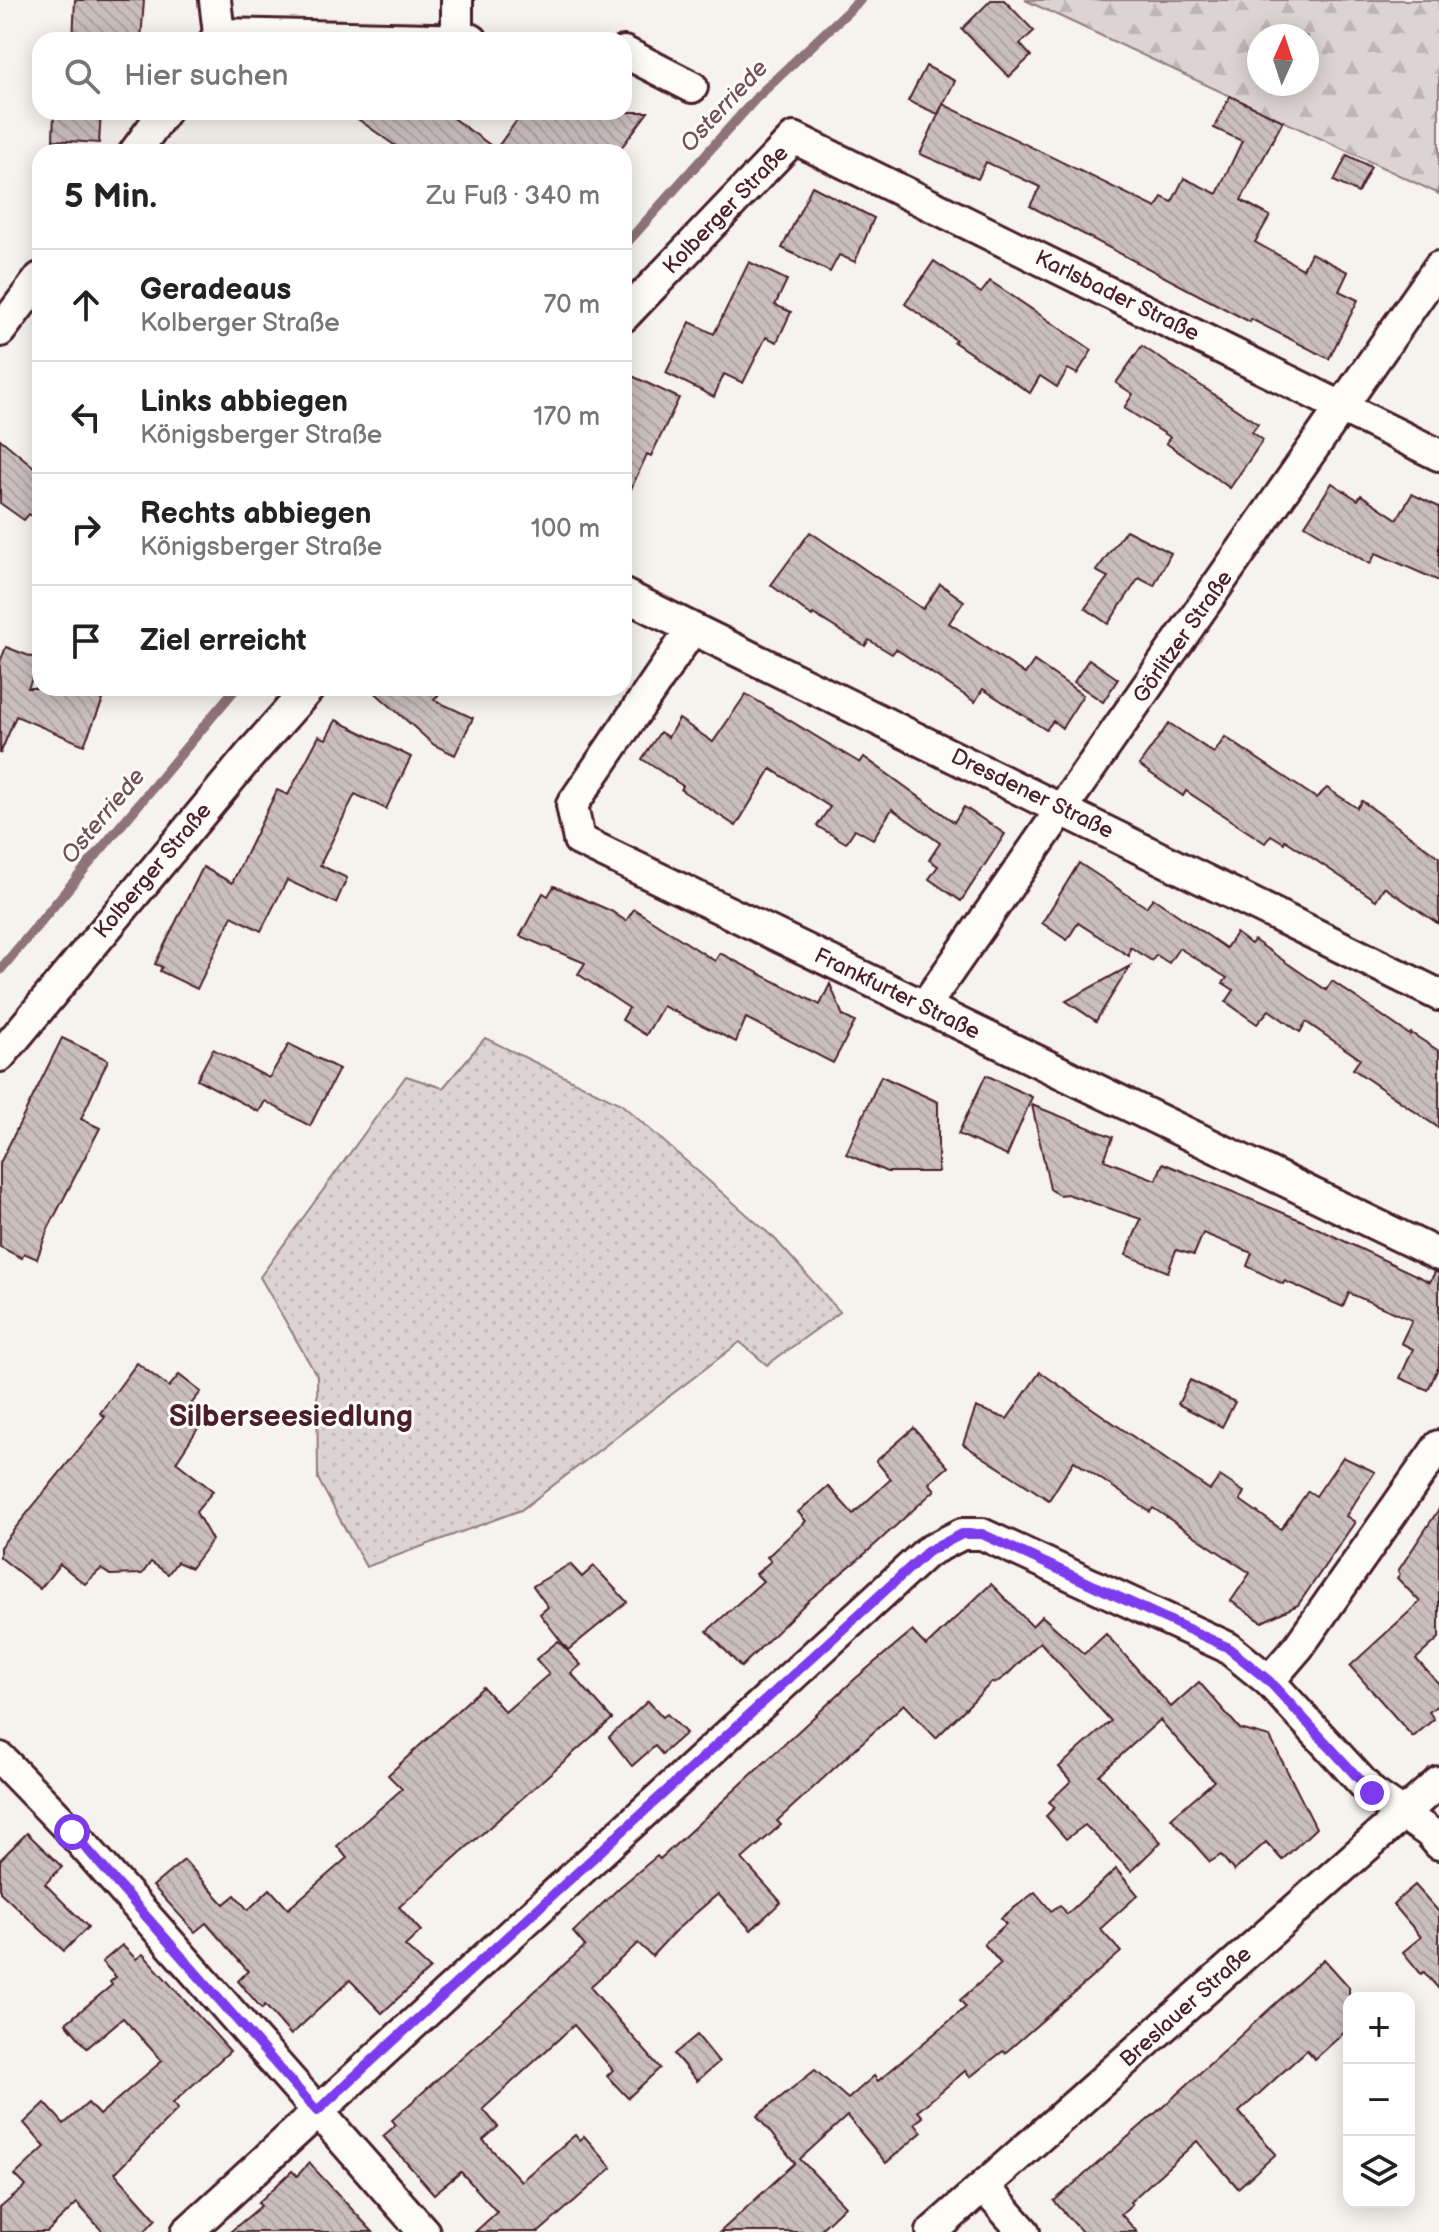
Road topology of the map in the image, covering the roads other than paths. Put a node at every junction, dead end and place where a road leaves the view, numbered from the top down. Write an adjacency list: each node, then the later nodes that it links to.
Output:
1 (215, 0): 3 (street)
2 (457, 0): 4 (street)
3 (217, 32)
4 (457, 32)
5 (632, 56): 6 (street)
6 (692, 87)
7 (158, 120): 9 (street)
8 (794, 138): 12 (street, Kolberger Straße); 14 (street, Karlsbader Straße)
9 (141, 144)
10 (1439, 267): 14 (street, Görlitzer Straße)
11 (32, 289): 13 (street)
12 (632, 308)
13 (0, 331)
14 (1343, 407): 15 (street, Karlsbader Straße); 19 (street, Görlitzer Straße)
15 (1439, 455)
16 (632, 599): 17 (street, Dresdener Straße)
17 (692, 629): 19 (street, Dresdener Straße); 21 (street, Frankfurter Straße)
18 (302, 696): 22 (street, Kolberger Straße)
19 (1063, 809): 20 (street, Dresdener Straße); 21 (street, Görlitzer Straße)
20 (1439, 995)
21 (924, 1007): 23 (street, Frankfurter Straße)
22 (0, 1056)
23 (1439, 1255)
24 (1439, 1446): 25 (street)
25 (1269, 1681): 28 (street); 30 (street)
26 (0, 1758): 30 (street)
27 (1439, 1782): 28 (street, Breslauer Straße)
28 (1404, 1813): 29 (street); 31 (street, Breslauer Straße)
29 (1439, 1844)
30 (317, 2111): 32 (street); 33 (street)
31 (984, 2187): 34 (street, Breslauer Straße); 35 (street)
32 (187, 2232)
33 (424, 2232)
34 (932, 2232)
35 (1024, 2232)

